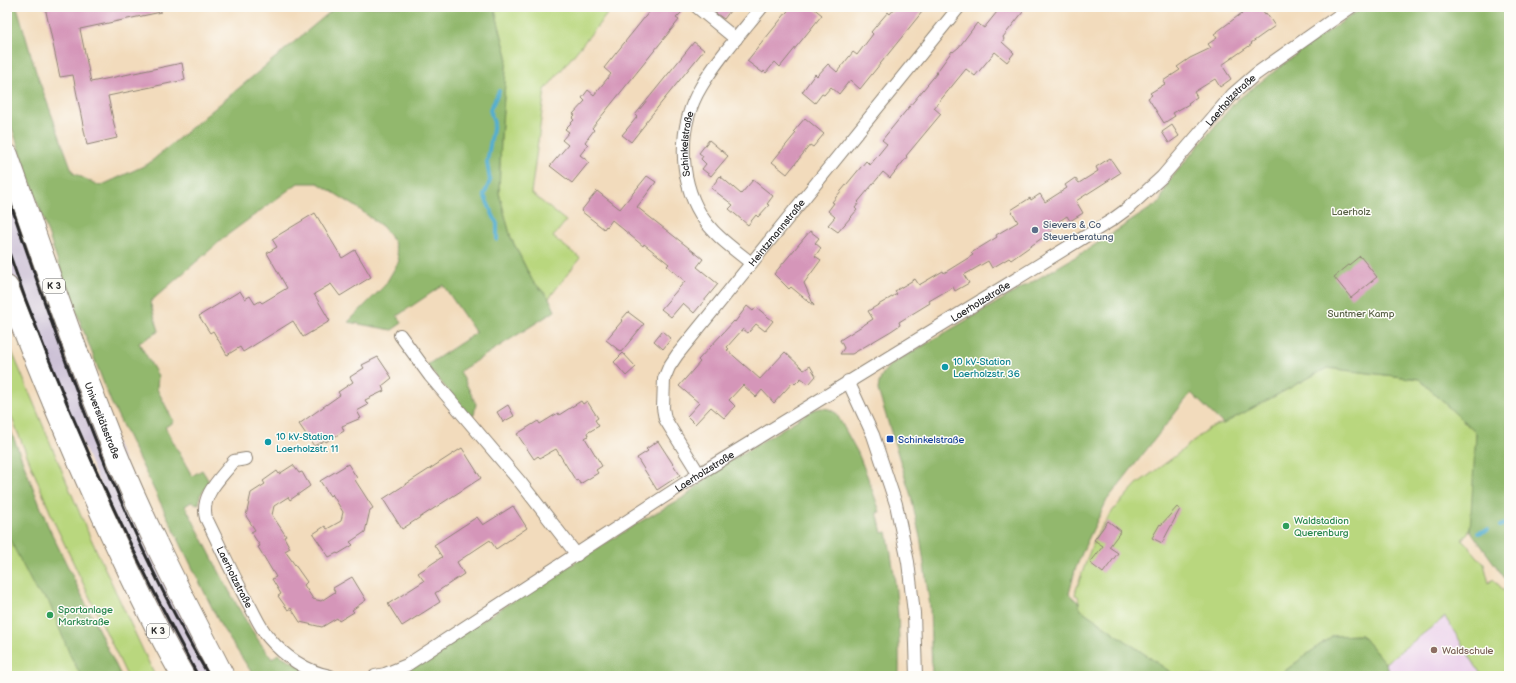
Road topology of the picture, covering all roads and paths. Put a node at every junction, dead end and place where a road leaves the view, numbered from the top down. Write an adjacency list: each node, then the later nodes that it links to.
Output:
1 (697, 7): 5 (street)
2 (762, 7): 5 (street, Schinkelstraße)
3 (959, 7): 7 (street, Heintzmannstraße)
4 (1351, 7): 10 (street, Laerholzstraße)
5 (736, 39): 7 (street, Schinkelstraße)
6 (7, 154): 15 (highway, Universitätsstraße / K 3)
7 (751, 264): 12 (street, Heintzmannstraße)
8 (7, 287): 14 (highway, K 3)
9 (400, 335): 13 (street)
10 (848, 381): 12 (street, Laerholzstraße); 22 (street)
11 (246, 459): 20 (street, Laerholzstraße)
12 (699, 474): 13 (street, Laerholzstraße)
13 (577, 555): 21 (street, Laerholzstraße)
14 (135, 585): 16 (highway); 17 (highway, K 3)
15 (195, 623): 18 (highway, Universitätsstraße / K 3); 19 (highway)
16 (167, 676)
17 (182, 676)
18 (223, 676)
19 (239, 676)
20 (330, 676)
21 (375, 676)
22 (916, 676)

